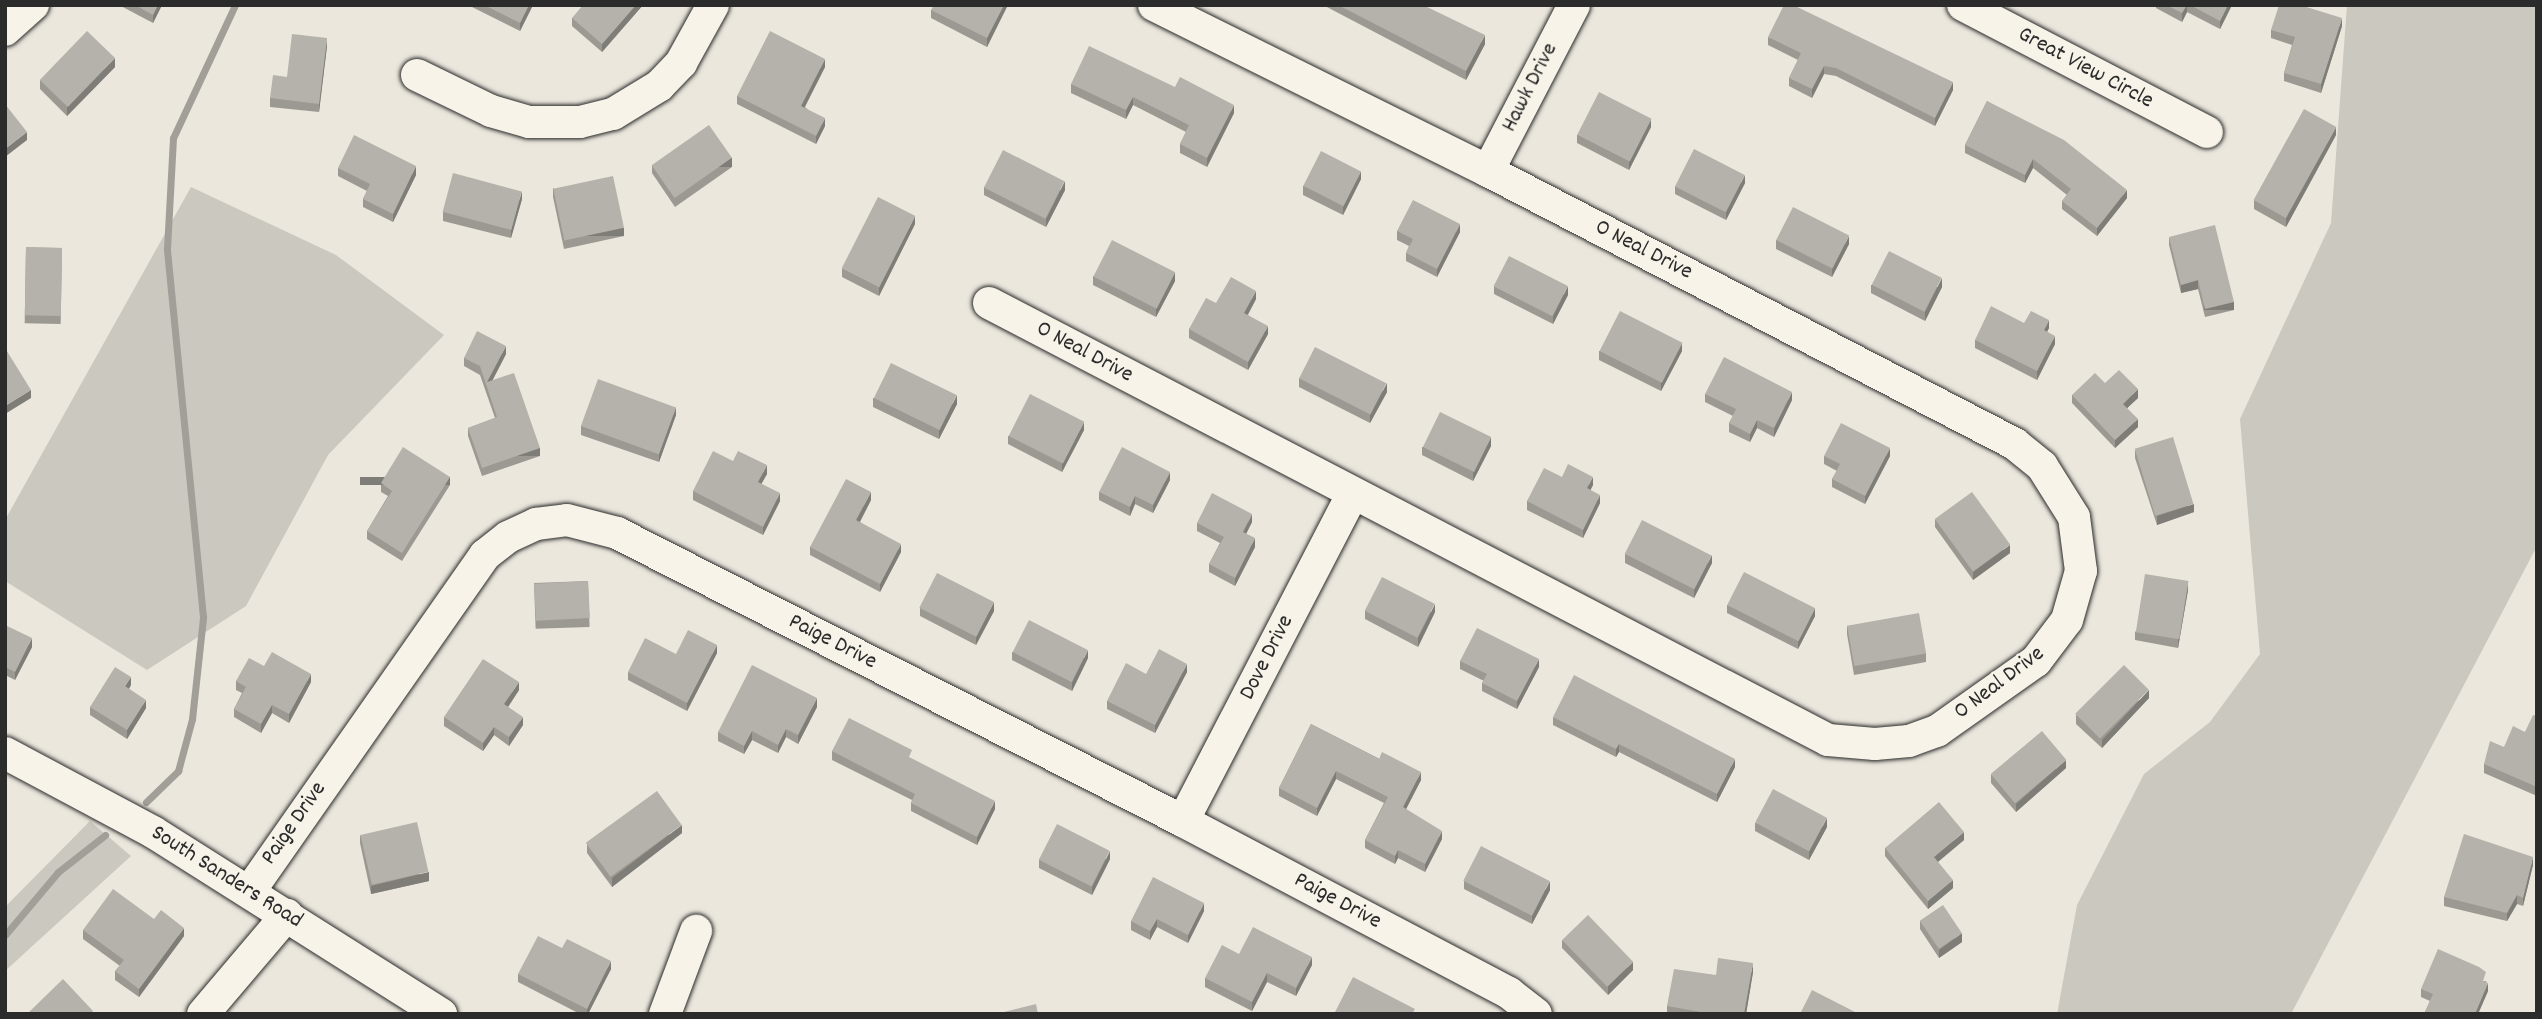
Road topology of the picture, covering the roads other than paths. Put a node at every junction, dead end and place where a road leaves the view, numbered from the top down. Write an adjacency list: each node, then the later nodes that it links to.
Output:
1 (33, 5): 6 (street)
2 (713, 5): 7 (street)
3 (1154, 5): 9 (street, O Neal Drive)
4 (1574, 5): 9 (street, Hawk Drive)
5 (1964, 5): 8 (street, Great View Circle)
6 (5, 30)
7 (417, 75)
8 (2207, 132)
9 (1488, 171): 11 (street, O Neal Drive)
10 (989, 303): 11 (street, O Neal Drive)
11 (1352, 495): 13 (street, Dove Drive)
12 (5, 753): 14 (street, South Sanders Road)
13 (1183, 821): 14 (street, Paige Drive); 20 (street, Paige Drive)
14 (249, 892): 15 (street, South Sanders Road)
15 (287, 915): 17 (street); 18 (street, South Sanders Road)
16 (696, 931): 19 (street)
17 (203, 1014)
18 (441, 1014)
19 (664, 1014)
20 (1536, 1014)

